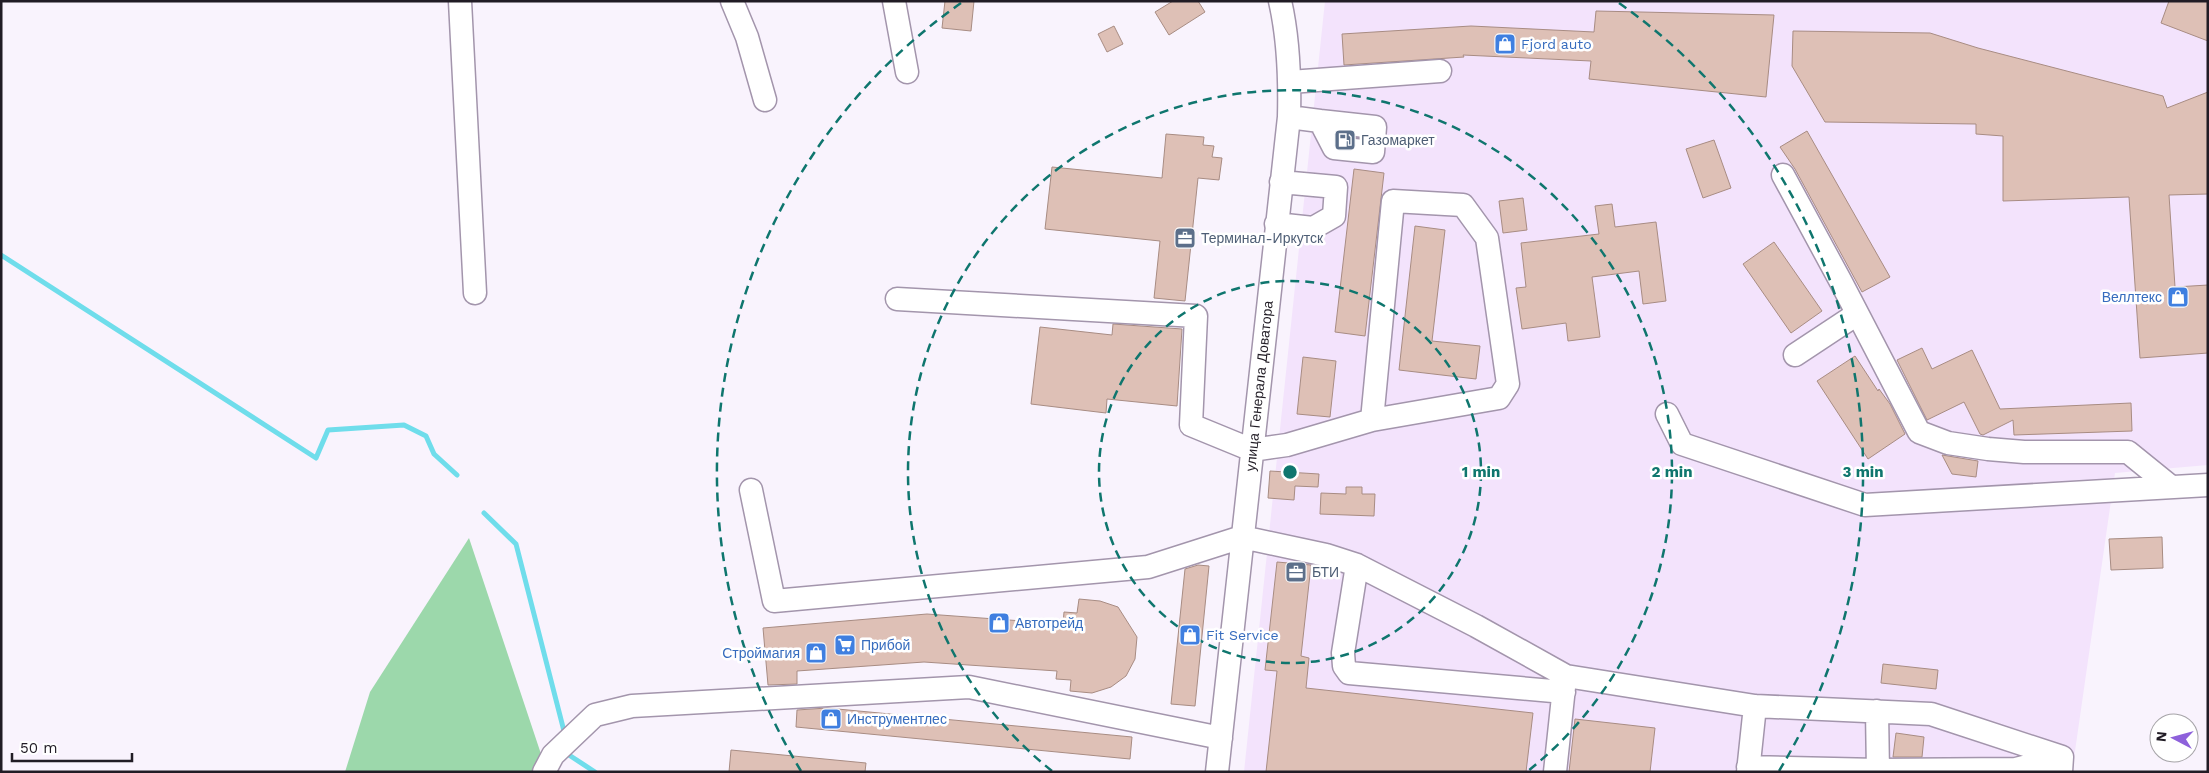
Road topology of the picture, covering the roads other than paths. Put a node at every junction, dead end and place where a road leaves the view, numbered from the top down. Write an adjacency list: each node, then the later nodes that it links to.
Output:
1 (460, 1): 14 (street)
2 (732, 1): 8 (street)
3 (894, 1): 6 (street)
4 (1280, 1): 7 (street, улица Генерала Доватора)
5 (1440, 71): 7 (street)
6 (907, 72)
7 (1290, 82): 9 (street, улица Генерала Доватора)
8 (765, 100)
9 (1289, 117): 10 (street); 12 (street, улица Генерала Доватора)
10 (1320, 121)
11 (1783, 175): 16 (street)
12 (1281, 182): 13 (street, улица Генерала Доватора); 13 (street)
13 (1276, 224): 20 (street, улица Генерала Доватора)
14 (475, 293)
15 (897, 299): 20 (street)
16 (1858, 314): 17 (street); 22 (street)
17 (1796, 355)
18 (1667, 414): 22 (street)
19 (1372, 420): 19 (street); 20 (street)
20 (1252, 450): 24 (street, улица Генерала Доватора)
21 (2208, 485): 22 (street)
22 (2170, 486)
23 (751, 490): 24 (street)
24 (1242, 537): 25 (street); 29 (street, улица Генерала Доватора)
25 (1357, 565): 26 (street); 26 (street)
26 (1565, 684): 27 (street); 35 (street)
27 (1755, 706): 28 (street); 31 (street)
28 (1877, 711): 30 (street); 32 (street)
29 (1221, 738): 33 (street); 34 (street, улица Генерала Доватора)
30 (2062, 765): 32 (street)
31 (1748, 769): 32 (street)
32 (1878, 771)
33 (544, 772)
34 (1217, 772)
35 (1555, 772)

